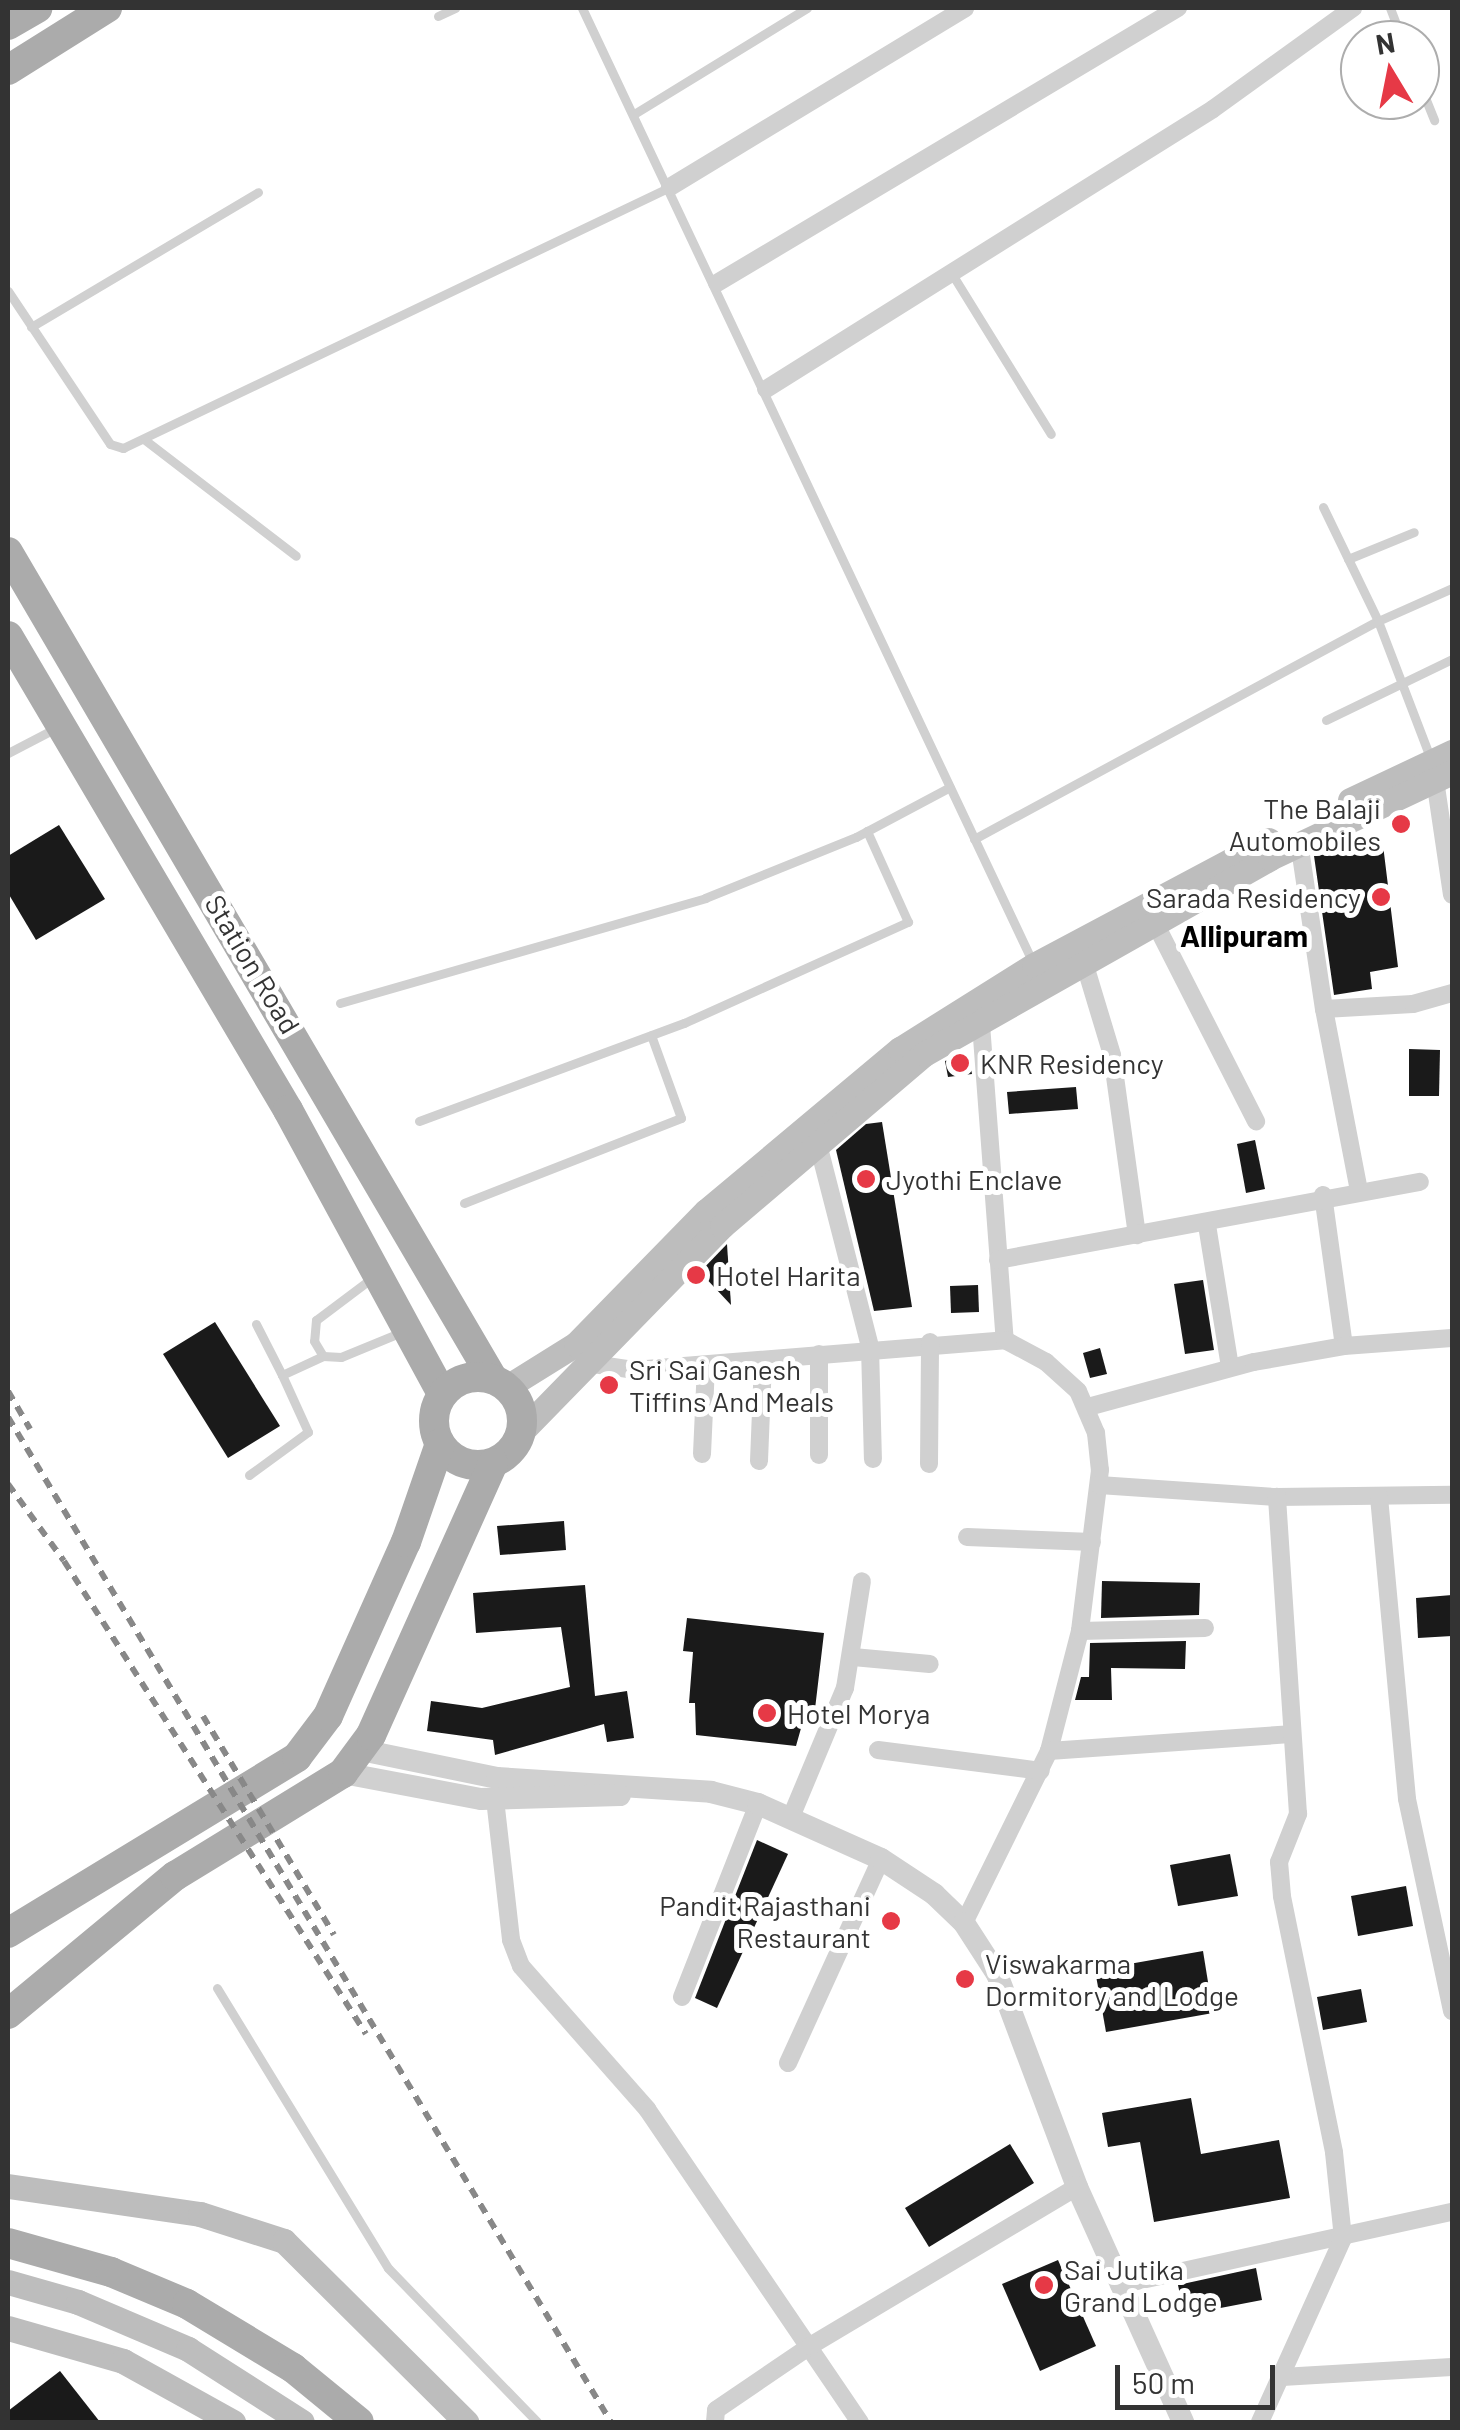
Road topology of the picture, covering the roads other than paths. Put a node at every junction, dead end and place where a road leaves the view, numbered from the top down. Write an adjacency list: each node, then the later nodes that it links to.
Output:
1 (37, 8): 11 (main road)
2 (107, 8): 12 (main road)
3 (454, 8): 9 (lane)
4 (582, 8): 13 (lane)
5 (807, 8): 13 (lane)
6 (964, 8): 14 (street)
7 (1178, 8): 17 (street)
8 (1353, 8): 10 (street)
9 (438, 16)
10 (1328, 16): 16 (street)
11 (8, 24)
12 (8, 70)
13 (634, 114): 14 (lane)
14 (670, 186): 17 (lane); 22 (lane)
15 (258, 192): 19 (lane)
16 (952, 274): 20 (street); 21 (lane)
17 (717, 283): 20 (lane)
18 (8, 291): 19 (lane)
19 (31, 327): 22 (lane)
20 (766, 389): 37 (lane)
21 (1051, 434)
22 (145, 440): 26 (lane)
23 (1323, 507): 27 (lane)
24 (1414, 532): 27 (lane)
25 (8, 552): 75 (main road, Station Road)
26 (296, 556)
27 (1348, 560): 29 (lane)
28 (1452, 588): 29 (lane)
29 (1378, 621): 32 (lane); 39 (lane)
30 (8, 636): 34 (main road, Station Road)
31 (1452, 659): 32 (lane)
32 (1398, 684): 33 (lane); 36 (lane)
33 (1326, 720)
34 (61, 726): 35 (lane); 60 (main road, Station Road)
35 (8, 754)
36 (1443, 767): 40 (main road); 41 (street); 44 (main road)
37 (950, 787): 38 (lane); 39 (lane)
38 (867, 831): 46 (lane); 49 (lane)
39 (974, 839): 44 (lane)
40 (1300, 842): 42 (main road); 48 (street)
41 (1452, 895)
42 (1154, 921): 43 (main road); 51 (street)
43 (1084, 962): 47 (main road); 58 (street)
44 (1034, 965): 47 (main road)
45 (1452, 993): 48 (street)
46 (340, 1003)
47 (980, 1009): 52 (main road); 59 (street); 75 (main road)
48 (1324, 1009): 54 (street)
49 (652, 1035): 50 (lane); 56 (lane)
50 (419, 1121)
51 (1256, 1121)
52 (818, 1144): 67 (street); 71 (main road)
53 (1420, 1182): 54 (street)
54 (1359, 1190): 55 (street)
55 (1323, 1195): 57 (street); 66 (street)
56 (464, 1203)
57 (1207, 1224): 58 (street); 73 (street)
58 (1136, 1235): 59 (street)
59 (998, 1260): 64 (street)
60 (378, 1274): 62 (main road, Station Road); 69 (lane)
61 (256, 1324): 74 (lane)
62 (408, 1329): 69 (lane); 76 (main road, Station Road)
63 (1452, 1338): 66 (street)
64 (1005, 1340): 65 (street); 77 (street)
65 (930, 1342): 67 (street); 85 (street)
66 (1344, 1346): 73 (street)
67 (870, 1347): 68 (street); 82 (street)
68 (819, 1354): 70 (street); 81 (street)
69 (323, 1356): 74 (lane)
70 (764, 1360): 72 (street); 83 (street)
71 (593, 1364): 72 (street); 78 (main road)
72 (706, 1365): 80 (street)
73 (1230, 1366): 77 (street)
74 (282, 1375): 86 (lane)
75 (500, 1383): 76 (main road); 78 (main road)
76 (442, 1394): 79 (main road)
77 (1088, 1407): 87 (street)
78 (522, 1431): 84 (main road)
79 (440, 1444): 84 (main road); 109 (main road)
80 (702, 1454)
81 (818, 1455)
82 (872, 1458)
83 (759, 1461)
84 (492, 1463): 101 (main road)
85 (929, 1464)
86 (249, 1475)
87 (1099, 1485): 89 (street); 92 (street)
88 (1452, 1495): 90 (street)
89 (1277, 1497): 90 (street); 98 (street)
90 (1379, 1497): 112 (street)
91 (967, 1537): 92 (street)
92 (1092, 1542): 95 (street)
93 (862, 1581): 96 (street)
94 (1205, 1628): 95 (street)
95 (1080, 1630): 100 (street)
96 (853, 1657): 97 (street); 106 (street)
97 (930, 1664)
98 (1290, 1734): 100 (street); 118 (street)
99 (878, 1750): 102 (street)
100 (1049, 1751): 102 (street)
101 (341, 1770): 103 (street); 104 (street); 113 (main road)
102 (1041, 1771): 108 (street)
103 (638, 1792): 104 (street); 105 (street)
104 (495, 1799): 123 (street)
105 (758, 1804): 106 (street); 111 (street)
106 (791, 1817): 107 (street)
107 (881, 1859): 108 (street); 114 (street)
108 (964, 1923): 116 (street)
109 (8, 1934)
110 (216, 1988): 131 (lane)
111 (682, 1997)
112 (1452, 2011)
113 (8, 2014)
114 (788, 2063)
115 (8, 2186): 130 (main road)
116 (1078, 2187): 121 (street); 123 (street)
117 (1452, 2212): 118 (street)
118 (1344, 2238): 121 (street); 125 (street)
119 (8, 2242): 129 (main road)
120 (8, 2282): 128 (main road)
121 (1119, 2285): 133 (street)
122 (8, 2328): 127 (main road)
123 (810, 2346): 126 (street); 132 (street)
124 (1452, 2367): 125 (street)
125 (1282, 2377): 134 (street)
126 (710, 2421)
127 (232, 2422)
128 (302, 2422)
129 (359, 2422)
130 (466, 2422)
131 (537, 2422)
132 (860, 2422)
133 (1184, 2422)
134 (1260, 2422)

